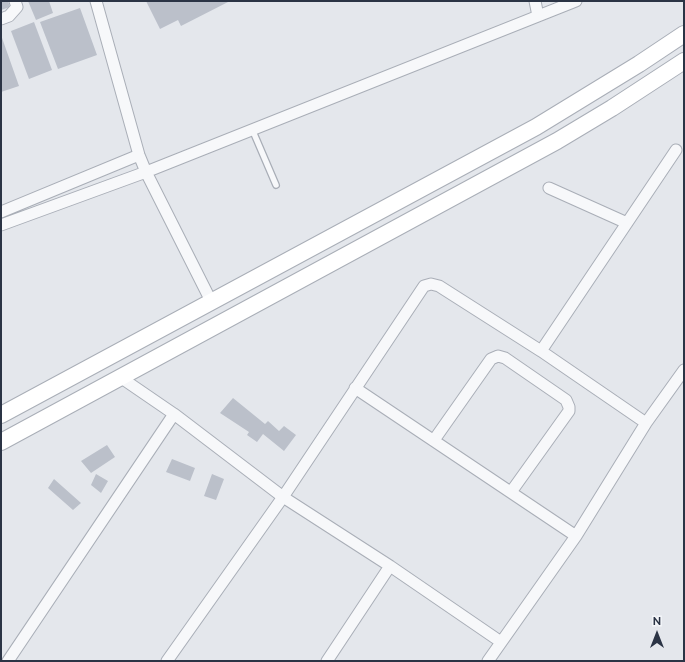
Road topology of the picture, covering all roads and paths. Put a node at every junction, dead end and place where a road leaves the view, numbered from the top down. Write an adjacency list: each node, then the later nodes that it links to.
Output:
1 (15, 1): 6 (street)
2 (97, 1): 11 (street)
3 (535, 1): 5 (street)
4 (576, 1): 5 (street)
5 (538, 16): 9 (street)
6 (1, 19)
7 (684, 34): 18 (main road)
8 (684, 61): 21 (main road)
9 (252, 128): 12 (street); 13 (lane)
10 (676, 150): 16 (street)
11 (140, 155): 12 (street); 15 (street)
12 (146, 172): 17 (street); 18 (street)
13 (276, 185)
14 (549, 188): 16 (street)
15 (1, 212)
16 (627, 223): 19 (street)
17 (1, 225)
18 (212, 303): 24 (main road)
19 (541, 351): 22 (street); 25 (street)
20 (684, 370): 25 (street)
21 (120, 378): 23 (street); 27 (main road)
22 (355, 388): 26 (street); 29 (street)
23 (174, 414): 29 (street); 33 (street)
24 (1, 415)
25 (646, 424): 30 (street)
26 (434, 440): 28 (street); 28 (street)
27 (1, 442)
28 (512, 492): 30 (street)
29 (283, 497): 31 (street); 34 (street)
30 (576, 536): 32 (street)
31 (390, 566): 32 (street); 35 (street)
32 (501, 642): 36 (street)
33 (8, 661)
34 (167, 661)
35 (327, 661)
36 (488, 661)

